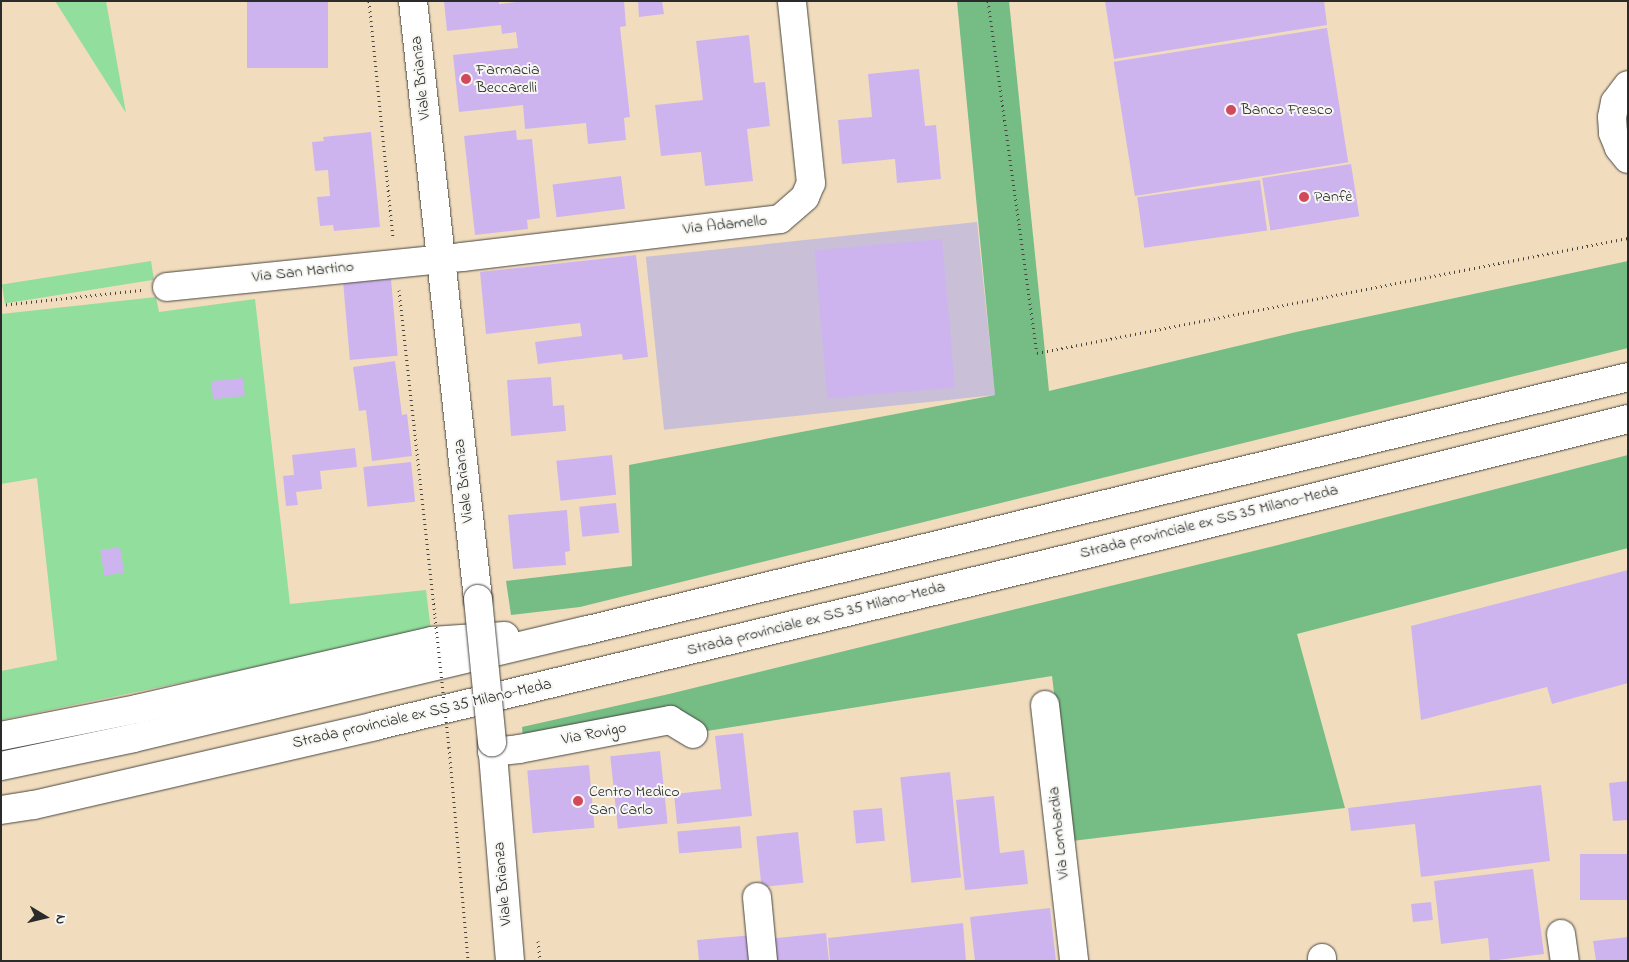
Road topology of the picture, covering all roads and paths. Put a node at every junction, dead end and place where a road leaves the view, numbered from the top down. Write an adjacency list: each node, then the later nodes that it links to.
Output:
1 (369, 1): 9 (path)
2 (413, 1): 8 (main road, Viale Brianza)
3 (792, 1): 8 (main road, Via Adamello)
4 (988, 1): 7 (path)
5 (1626, 84): 6 (main road)
6 (1628, 159)
7 (1628, 238)
8 (439, 259): 9 (main road, Via San Martino); 19 (main road, Viale Brianza, bridge)
9 (396, 263): 10 (main road, Via San Martino); 26 (path, bridge)
10 (167, 287): 11 (path)
11 (1, 305)
12 (1628, 377): 14 (main road)
13 (1628, 419): 21 (main road, Strada provinciale ex SS 35 Milano-Meda)
14 (584, 631): 17 (main road); 20 (main road)
15 (1045, 705): 29 (main road, Via Lombardia)
16 (693, 734): 19 (main road, Via Rovigo)
17 (1, 736)
18 (608, 749): 19 (main road)
19 (492, 753): 27 (main road, Viale Brianza)
20 (1, 766)
21 (34, 804): 22 (main road, Strada provinciale ex SS 35 Milano-Meda); 23 (main road)
22 (1, 810)
23 (1, 818)
24 (757, 897): 28 (main road)
25 (1561, 934): 30 (main road)
26 (468, 961)
27 (510, 961)
28 (763, 961)
29 (1074, 961)
30 (1565, 961)

